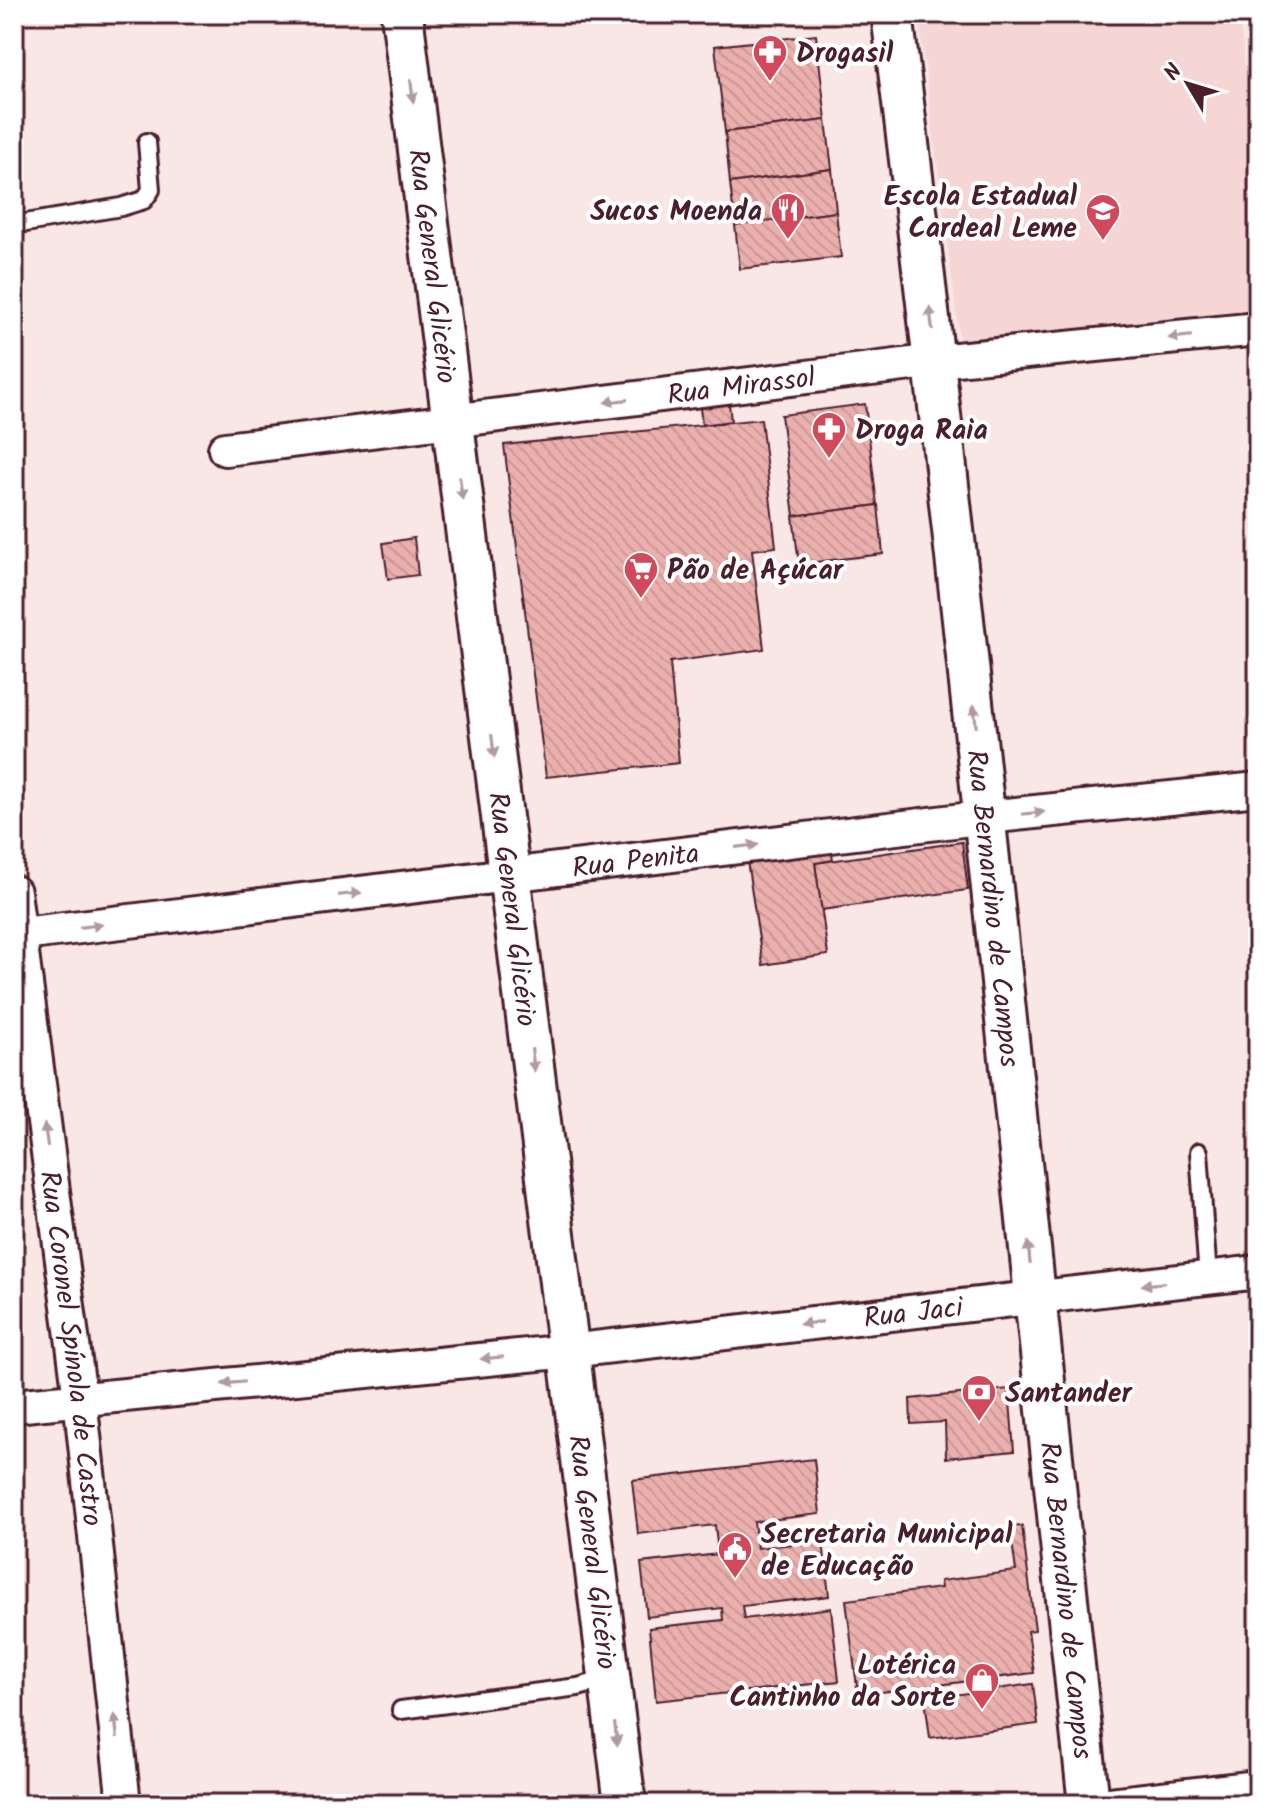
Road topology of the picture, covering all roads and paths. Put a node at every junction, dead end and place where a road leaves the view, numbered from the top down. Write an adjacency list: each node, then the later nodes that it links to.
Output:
1 (402, 14): 7 (street, Rua General Glicério, one-way to 7)
2 (892, 14): 6 (street, Rua Bernardino de Campos, one-way to 2)
3 (147, 142): 4 (lane)
4 (14, 225)
5 (1258, 329): 6 (street, Rua Mirassol, one-way to 6)
6 (936, 361): 7 (street, Rua Mirassol, one-way to 7); 10 (street, Rua Bernardino de Campos, one-way to 6)
7 (453, 422): 8 (street, Rua Mirassol); 11 (street, Rua General Glicério, one-way to 11)
8 (225, 449)
9 (1258, 789): 10 (street, Rua Penita, one-way to 9)
10 (987, 817): 11 (street, Rua Penita, one-way to 10); 17 (street, Rua Bernardino de Campos, one-way to 10)
11 (509, 875): 13 (street, Rua Penita, one-way to 11); 18 (street, Rua General Glicério, one-way to 18)
12 (14, 892): 13 (street, Rua Coronel Spínola de Castro)
13 (17, 935): 19 (street, Rua Coronel Spínola de Castro, one-way to 13)
14 (1199, 1152): 16 (lane)
15 (1258, 1272): 16 (street, Rua Jaci)
16 (1208, 1278): 17 (street, Rua Jaci, one-way to 17)
17 (1034, 1297): 18 (street, Rua Jaci, one-way to 18); 26 (street, Rua Bernardino de Campos)
18 (569, 1351): 19 (street, Rua Jaci, one-way to 19); 21 (street, Rua General Glicério)
19 (80, 1398): 20 (street, Rua Jaci); 24 (street, Rua Coronel Spínola de Castro, one-way to 19)
20 (14, 1406)
21 (609, 1679): 22 (lane); 25 (street, Rua General Glicério, one-way to 25)
22 (401, 1710)
23 (1258, 1787): 27 (street)
24 (124, 1804)
25 (625, 1804)
26 (1089, 1804)
27 (1110, 1804)

